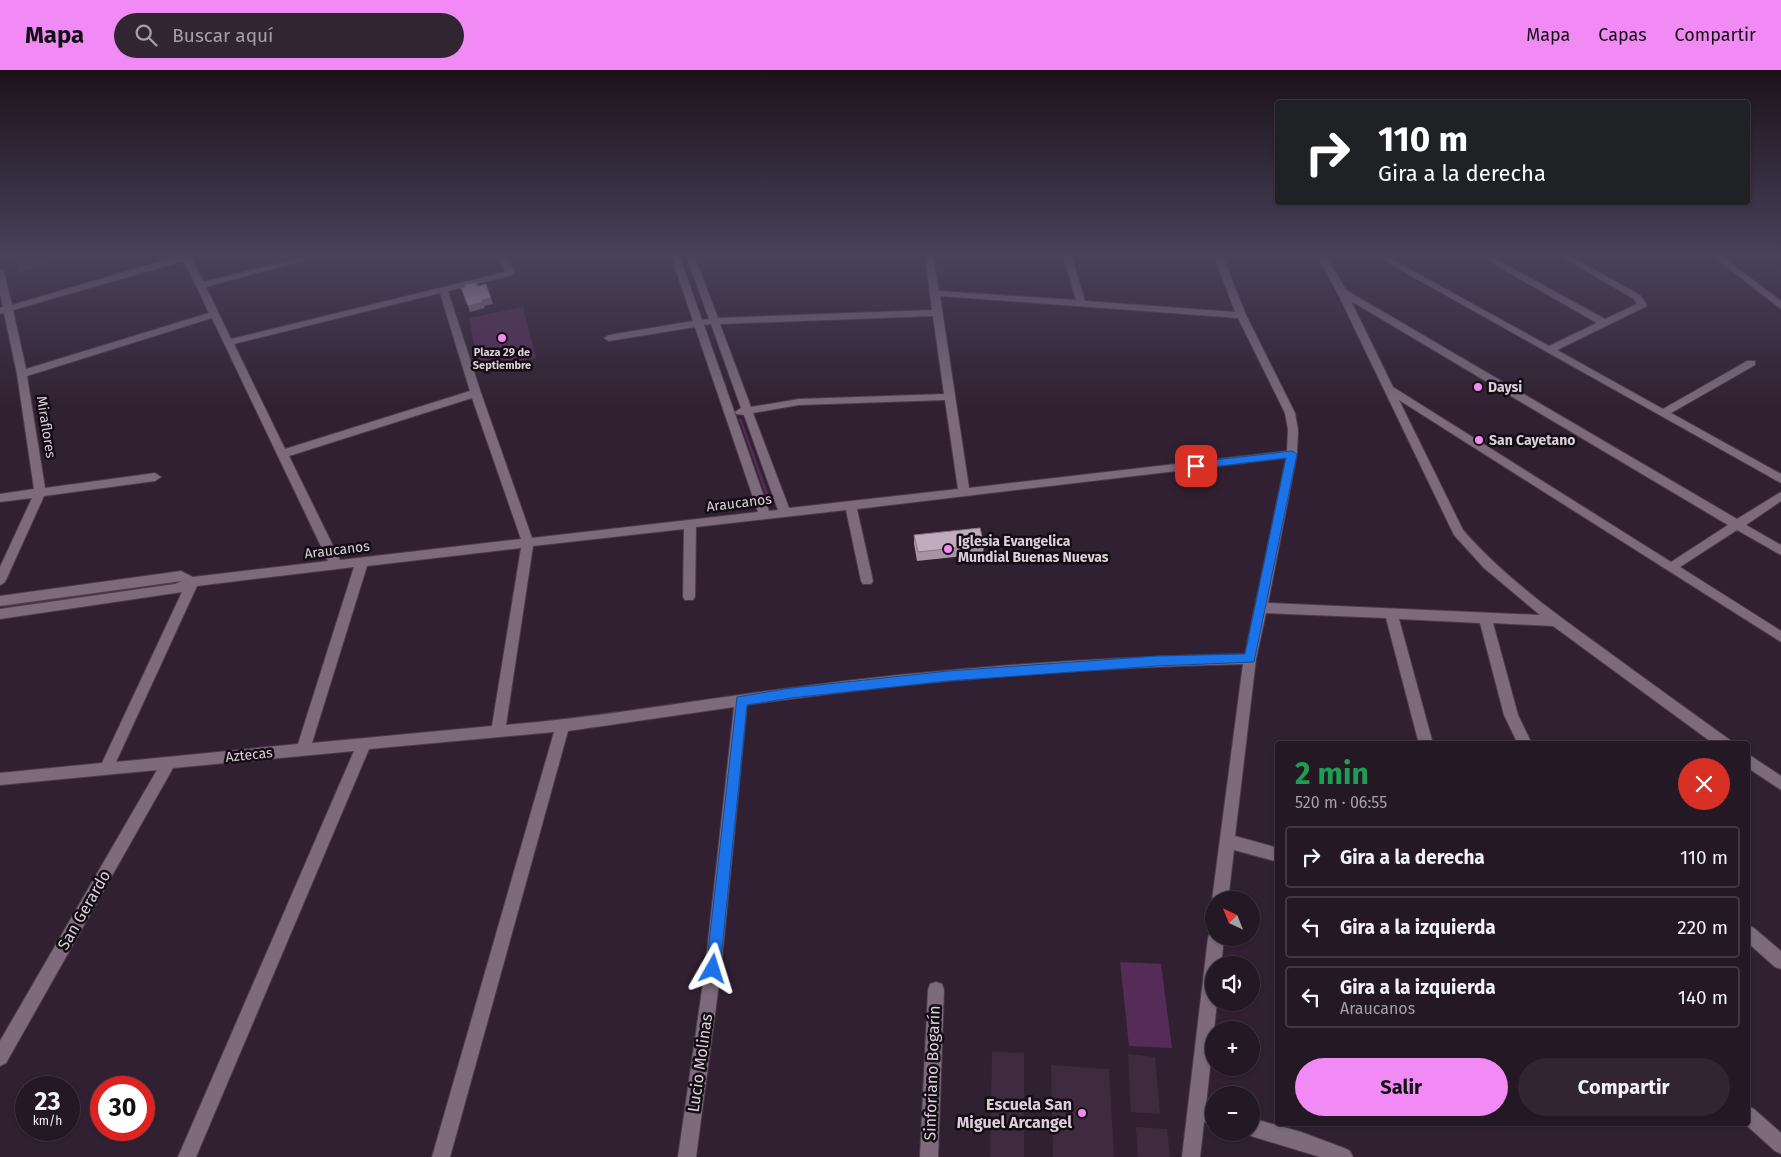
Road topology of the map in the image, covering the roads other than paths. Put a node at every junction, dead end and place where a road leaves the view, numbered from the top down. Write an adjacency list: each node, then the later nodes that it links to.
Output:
1 (18, 306): 15 (street)
2 (211, 306): 17 (street)
3 (375, 306): 23 (street)
4 (448, 306): 28 (street)
5 (693, 306): 20 (street)
6 (708, 306): 19 (street)
7 (937, 306): 16 (street)
8 (1117, 306): 18 (street)
9 (1237, 306): 18 (street)
10 (1349, 306): 27 (street)
11 (1365, 306): 45 (street)
12 (1469, 306): 24 (street)
13 (1573, 306): 21 (street)
14 (1640, 306): 21 (street)
15 (4, 310): 26 (street, Miraflores)
16 (939, 313): 19 (street); 29 (street)
17 (215, 314): 23 (street); 26 (street)
18 (1241, 315): 34 (street)
19 (714, 321): 20 (street); 30 (street)
20 (698, 323): 22 (street); 32 (street)
21 (1604, 323): 24 (street)
22 (608, 338)
23 (229, 342): 33 (street)
24 (1549, 350): 31 (street)
25 (1751, 363): 31 (street)
26 (22, 374): 37 (street, Miraflores)
27 (1389, 390): 50 (street); 59 (street)
28 (476, 393): 33 (street); 46 (street)
29 (949, 397): 30 (street); 38 (street)
30 (747, 410): 32 (street); 42 (street)
31 (1663, 413): 36 (street)
32 (730, 415): 43 (street)
33 (283, 454): 49 (street)
34 (1292, 454): 38 (street, Araucanos); 55 (street)
35 (155, 477): 37 (street)
36 (1781, 479)
37 (40, 492): 40 (street); 51 (street)
38 (964, 492): 41 (street, Araucanos)
39 (1781, 496): 45 (street)
40 (0, 498)
41 (851, 505): 42 (street, Araucanos); 52 (street)
42 (785, 513): 43 (street, Araucanos)
43 (765, 515): 44 (street, Araucanos)
44 (690, 524): 46 (street, Araucanos); 54 (street)
45 (1736, 524): 47 (street); 50 (street)
46 (528, 543): 48 (street, Araucanos); 64 (street)
47 (1781, 551)
48 (362, 562): 49 (street, Araucanos); 69 (street)
49 (336, 565): 53 (street, Araucanos)
50 (1672, 567): 60 (street)
51 (0, 580)
52 (867, 581)
53 (191, 582): 56 (street, Araucanos); 72 (street)
54 (689, 597)
55 (1261, 608): 57 (street); 61 (street)
56 (0, 612)
57 (1391, 614): 58 (street); 65 (street)
58 (1485, 618): 59 (street); 66 (street)
59 (1556, 621): 67 (street)
60 (1781, 638)
61 (1250, 659): 62 (street, Aztecas); 75 (street)
62 (741, 701): 63 (street, Aztecas); 91 (street, Lucio Molinas)
63 (563, 726): 64 (street, Aztecas); 90 (street)
64 (498, 731): 68 (street, Aztecas)
65 (1425, 741)
66 (1524, 741)
67 (1721, 741)
68 (364, 744): 69 (street, Aztecas); 89 (street)
69 (303, 750): 71 (street, Aztecas)
70 (1750, 761): 74 (street)
71 (169, 763): 72 (street, Aztecas); 82 (street, San Gerardo)
72 (106, 769): 73 (street, Aztecas)
73 (0, 779)
74 (1781, 784)
75 (1227, 841): 76 (street); 77 (street)
76 (1275, 854)
77 (1221, 891)
78 (1750, 936): 80 (street)
79 (1215, 946): 84 (street)
80 (1781, 961)
81 (936, 990): 92 (street, Sinforiano Bogarín)
82 (5, 1040): 83 (street, San Gerardo)
83 (0, 1057)
84 (1196, 1111): 85 (street); 93 (street)
85 (1205, 1114)
86 (1750, 1117): 88 (street)
87 (1260, 1129): 94 (street)
88 (1781, 1145)
89 (186, 1157)
90 (441, 1157)
91 (687, 1157)
92 (929, 1157)
93 (1190, 1157)
94 (1344, 1157)

